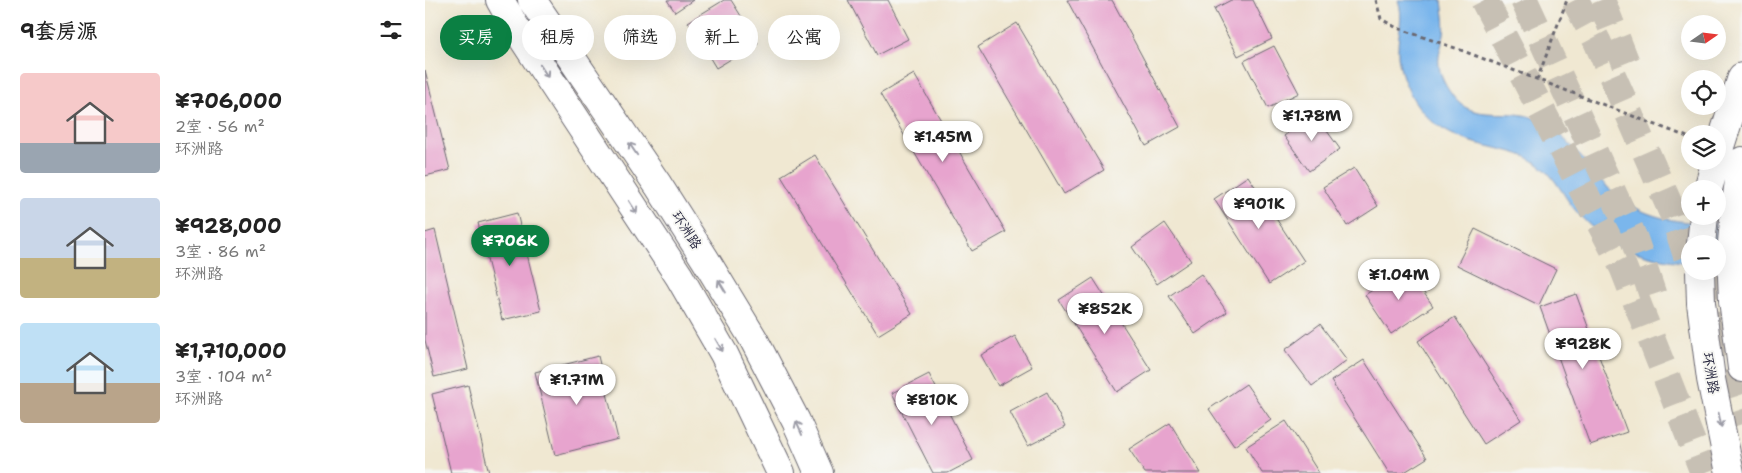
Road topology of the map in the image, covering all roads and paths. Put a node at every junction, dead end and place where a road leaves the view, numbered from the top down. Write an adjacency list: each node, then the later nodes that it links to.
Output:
1 (500, 0): 12 (street, one-way to 12)
2 (532, 0): 13 (street, 环洲路, one-way to 2)
3 (1376, 0): 6 (path)
4 (1567, 0): 6 (path)
5 (1742, 77): 7 (street)
6 (1537, 80): 8 (path)
7 (1726, 128)
8 (1681, 135)
9 (1742, 161): 11 (street, bridge)
10 (1700, 280): 14 (street, 环洲路, one-way to 14, bridge)
11 (1742, 368)
12 (781, 473)
13 (819, 473)
14 (1731, 473)

